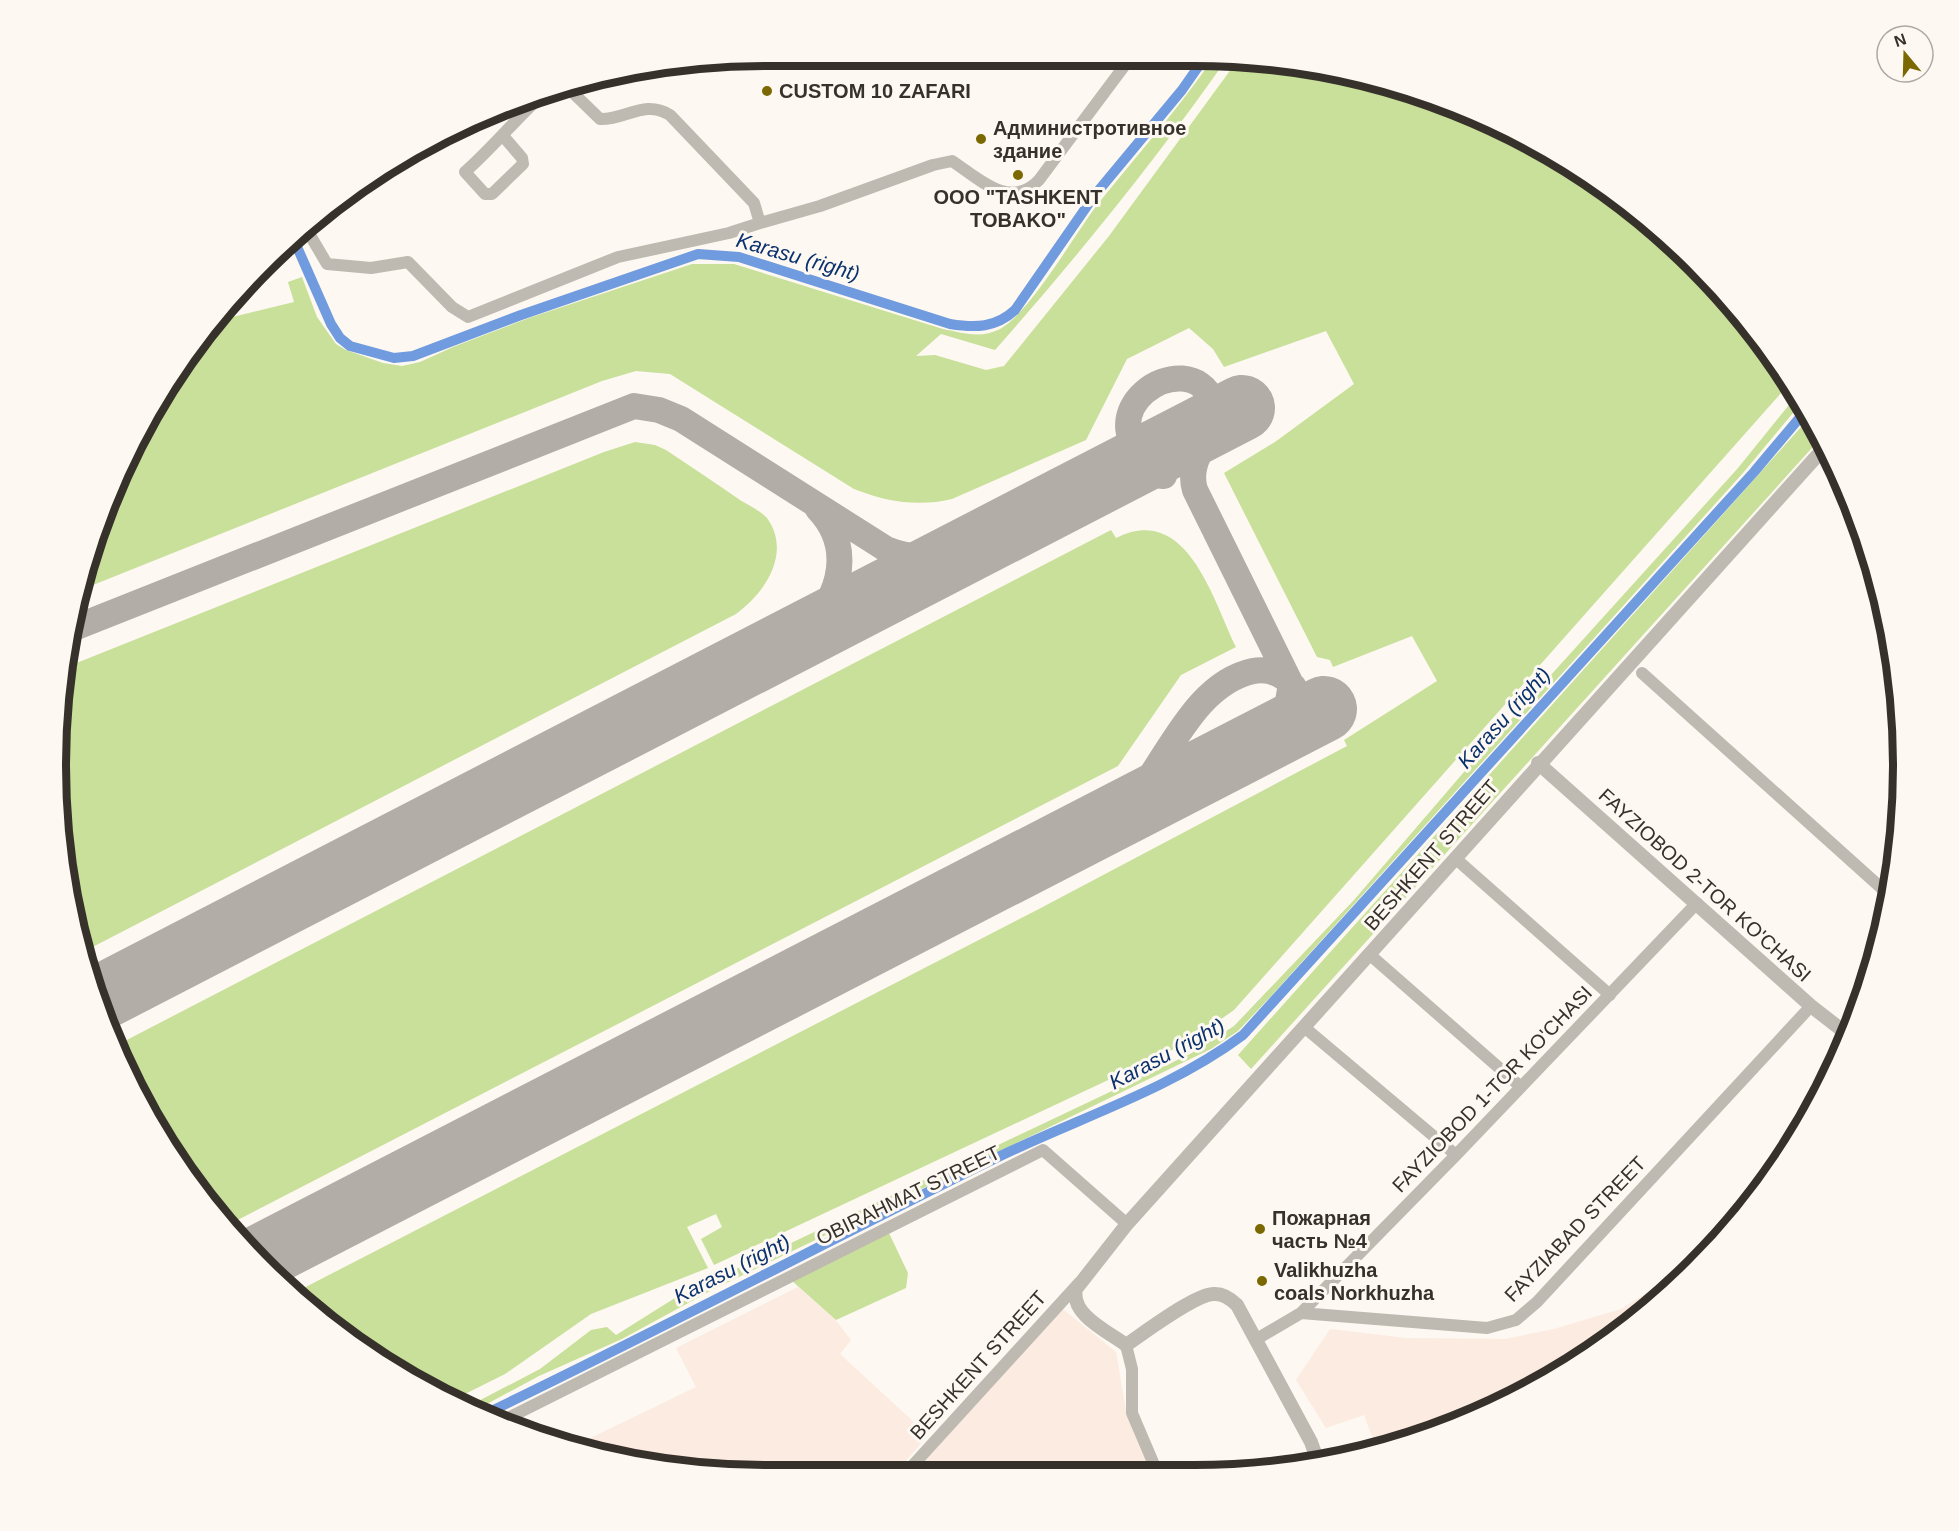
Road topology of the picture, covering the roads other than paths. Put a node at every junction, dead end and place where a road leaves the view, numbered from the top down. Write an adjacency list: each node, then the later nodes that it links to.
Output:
1 (1124, 66): 5 (street)
2 (573, 93): 5 (street)
3 (513, 114): 4 (street)
4 (504, 137): 4 (street)
5 (760, 223): 6 (street)
6 (310, 235)
7 (1819, 453): 9 (street, BESHKENT STREET)
8 (1642, 673): 11 (street)
9 (1538, 763): 10 (street, BESHKENT STREET); 12 (street, FAYZIOBOD 2-TOR KO'CHASI)
10 (1455, 858): 13 (street, BESHKENT STREET); 14 (street)
11 (1882, 889)
12 (1697, 903): 14 (street, FAYZIOBOD 1-TOR KO'CHASI); 15 (street, FAYZIOBOD 2-TOR KO'CHASI)
13 (1369, 954): 16 (street, BESHKENT STREET); 18 (street)
14 (1610, 995): 18 (street, FAYZIOBOD 1-TOR KO'CHASI)
15 (1811, 1006): 17 (street, FAYZIOBOD 2-TOR KO'CHASI); 24 (street, FAYZIABAD STREET)
16 (1305, 1027): 19 (street); 20 (street, BESHKENT STREET)
17 (1841, 1030)
18 (1521, 1087): 19 (street, FAYZIOBOD 1-TOR KO'CHASI)
19 (1456, 1155): 24 (street, FAYZIOBOD 1-TOR KO'CHASI)
20 (1128, 1224): 21 (street, BESHKENT STREET); 27 (street, OBIRAHMAT STREET)
21 (1081, 1281): 22 (street, BESHKENT STREET); 23 (street, BESHKENT STREET)
22 (1059, 1304): 23 (street); 29 (street, BESHKENT STREET)
23 (1081, 1312): 26 (street)
24 (1301, 1313): 25 (street, FAYZIOBOD 1-TOR KO'CHASI)
25 (1255, 1340): 26 (street); 28 (street)
26 (1126, 1345): 30 (street)
27 (511, 1417)
28 (1315, 1454)
29 (913, 1465)
30 (1154, 1465)

